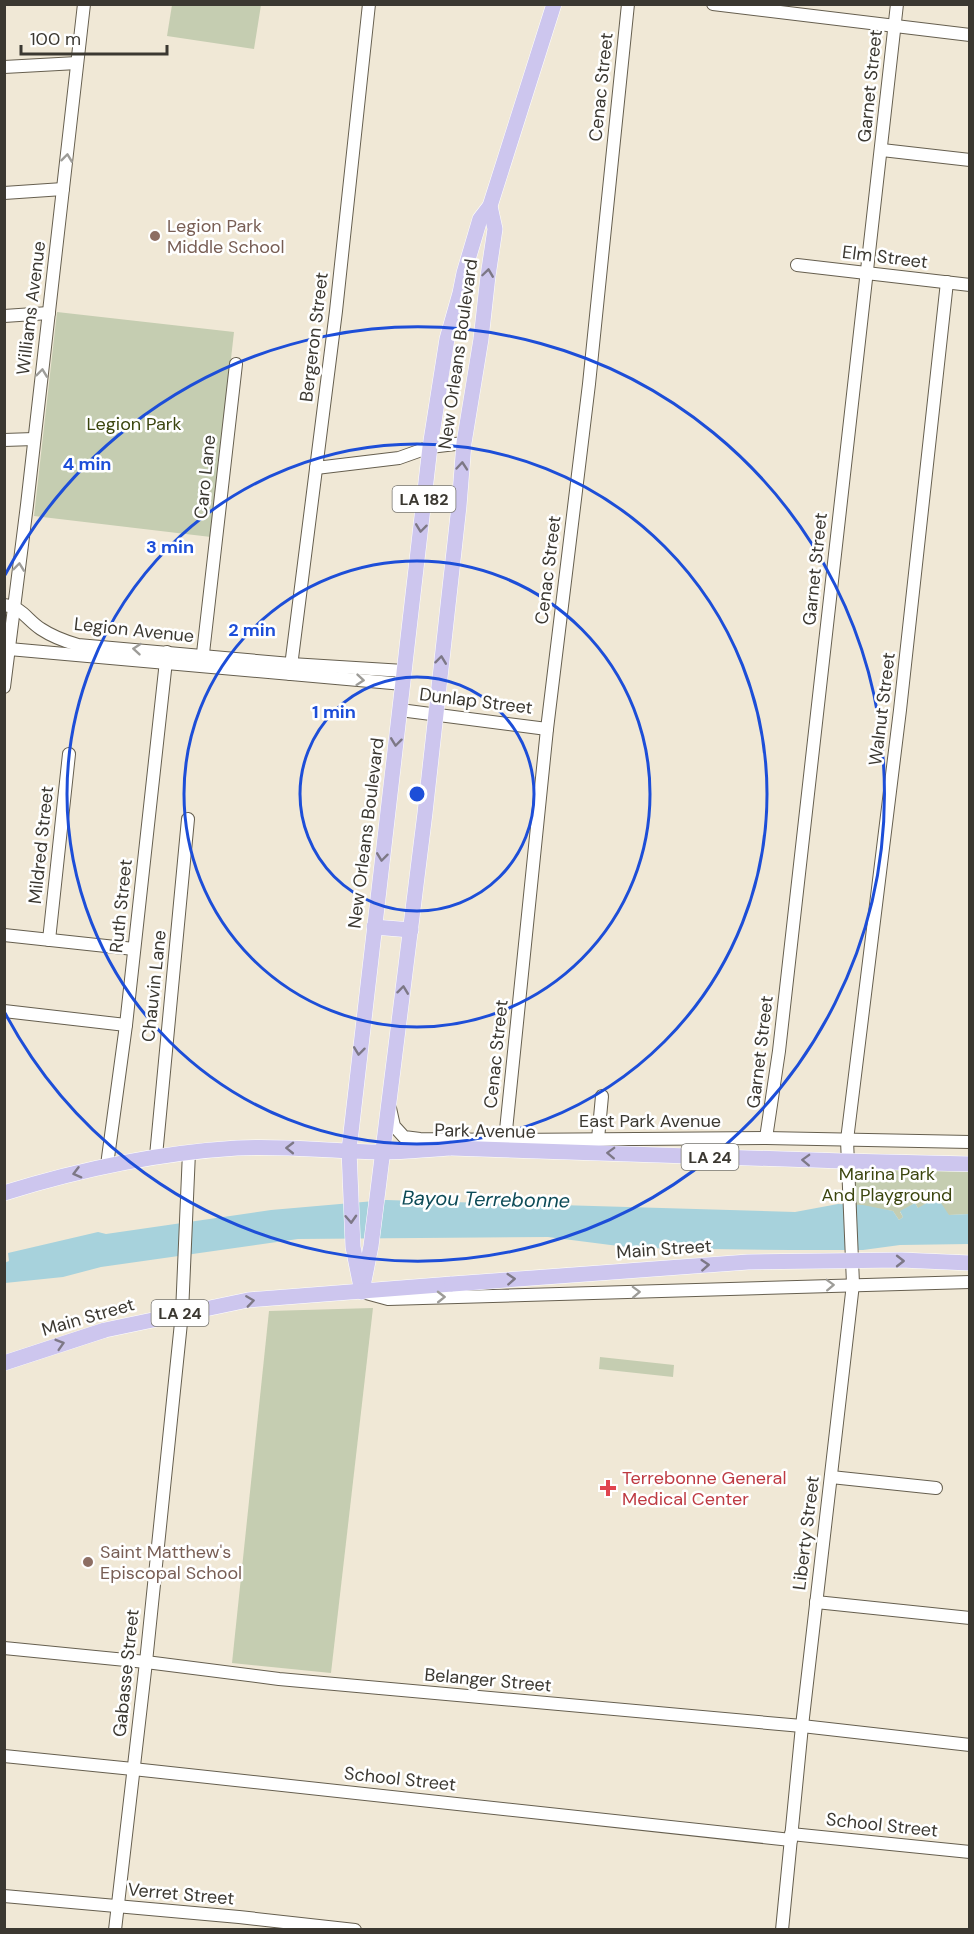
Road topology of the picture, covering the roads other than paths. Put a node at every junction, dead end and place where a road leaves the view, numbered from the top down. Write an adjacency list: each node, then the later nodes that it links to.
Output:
1 (84, 4): 9 (street, Williams Avenue)
2 (369, 4): 27 (street, Bergeron Street)
3 (554, 4): 15 (main road, New Orleans Boulevard / LA 182)
4 (628, 4): 38 (street, Cenac Street)
5 (713, 4): 7 (street)
6 (897, 4): 7 (street, Garnet Street)
7 (895, 26): 8 (street); 11 (street, Garnet Street)
8 (969, 35)
9 (77, 63): 10 (street); 13 (street, Williams Avenue, one-way to 9)
10 (4, 67)
11 (882, 150): 12 (street); 17 (street, Garnet Street)
12 (969, 160)
13 (63, 189): 14 (street); 20 (street, Williams Avenue)
14 (4, 193)
15 (490, 206): 25 (main road, New Orleans Boulevard / LA 182, one-way to 15); 26 (main road, New Orleans Boulevard / LA 182)
16 (797, 265): 17 (street, Elm Street)
17 (867, 273): 18 (street, Elm Street); 50 (street, Garnet Street)
18 (947, 282): 19 (street, Elm Street); 53 (street, Walnut Street)
19 (969, 285)
20 (49, 314): 21 (street); 23 (street, Williams Avenue, one-way to 20)
21 (4, 316)
22 (236, 364): 32 (street, Caro Lane)
23 (34, 439): 24 (street); 28 (street, Williams Avenue, one-way to 23)
24 (4, 440)
25 (464, 443): 26 (street); 37 (main road, New Orleans Boulevard / LA 182, one-way to 25)
26 (430, 447): 27 (street); 34 (main road, New Orleans Boulevard / LA 182, one-way to 34)
27 (316, 468): 33 (street, Bergeron Street)
28 (9, 606): 29 (street, Williams Avenue); 30 (street, Legion Avenue)
29 (9, 649): 30 (street, Legion Avenue); 35 (street, Williams Avenue)
30 (84, 650): 31 (street, Legion Avenue)
31 (167, 657): 32 (street, Legion Avenue); 45 (street, Ruth Street)
32 (202, 661): 33 (street, Legion Avenue)
33 (291, 669): 34 (street, Legion Avenue)
34 (404, 678): 36 (main road, New Orleans Boulevard / LA 182)
35 (4, 687)
36 (400, 710): 37 (street, Dunlap Street); 41 (main road, New Orleans Boulevard / LA 182, one-way to 41)
37 (435, 714): 38 (street, Dunlap Street); 42 (main road, New Orleans Boulevard / LA 182)
38 (547, 729): 52 (street, Cenac Street)
39 (69, 754): 44 (street, Mildred Street)
40 (188, 819): 58 (street, Chauvin Lane)
41 (374, 927): 42 (main road); 55 (main road, New Orleans Boulevard / LA 182, one-way to 55)
42 (411, 930): 49 (main road, New Orleans Boulevard / LA 182, one-way to 42)
43 (4, 935): 44 (street)
44 (49, 940): 45 (street)
45 (134, 950): 47 (street, Ruth Street)
46 (4, 1011): 47 (street)
47 (126, 1025): 60 (street, Ruth Street)
48 (602, 1096): 51 (street)
49 (389, 1104): 52 (street, East Park Avenue); 57 (main road, New Orleans Boulevard / LA 182)
50 (766, 1138): 51 (street, East Park Avenue); 53 (street, East Park Avenue)
51 (598, 1139): 52 (street, East Park Avenue)
52 (505, 1140)
53 (847, 1140): 54 (street, East Park Avenue); 64 (street, Liberty Street)
54 (969, 1142)
55 (349, 1150): 56 (main road, Park Avenue / LA 24, one-way to 56); 57 (main road, Park Avenue / LA 24); 65 (main road, LA 182, one-way to 65)
56 (189, 1152): 58 (main road, Park Avenue / LA 24); 66 (street, Gabasse Street)
57 (382, 1152): 59 (main road, Park Avenue / LA 24, one-way to 57, bridge); 65 (main road, LA 182)
58 (156, 1156): 60 (main road, Park Avenue / LA 24)
59 (969, 1164)
60 (107, 1165): 61 (main road, Park Avenue / LA 24, one-way to 61)
61 (4, 1193)
62 (969, 1263): 65 (main road, Main Street / LA 24, one-way to 62, bridge)
63 (969, 1282): 64 (street, Main Street)
64 (853, 1284): 65 (street, Main Street, one-way to 64); 68 (street, Liberty Street)
65 (362, 1292): 66 (main road, Main Street / LA 24, one-way to 65)
66 (182, 1313): 67 (main road, Main Street / LA 24, one-way to 66); 73 (street, Gabasse Street)
67 (4, 1363)
68 (831, 1477): 69 (street); 70 (street, Liberty Street)
69 (936, 1488)
70 (816, 1602): 71 (street); 74 (street, Liberty Street)
71 (969, 1618)
72 (4, 1648): 73 (street, Belanger Street)
73 (146, 1662): 74 (street, Belanger Street); 77 (street, Gabasse Street)
74 (802, 1726): 75 (street, Belanger Street); 78 (street, Liberty Street)
75 (969, 1745)
76 (4, 1756): 77 (street, School Street)
77 (133, 1769): 78 (street, School Street); 81 (street, Gabasse Street)
78 (791, 1837): 79 (street, School Street); 84 (street, Liberty Street)
79 (969, 1852)
80 (4, 1896): 81 (street, Verret Street)
81 (117, 1907): 82 (street, Gabasse Street); 83 (street, Verret Street)
82 (115, 1929)
83 (355, 1929)
84 (782, 1929)

